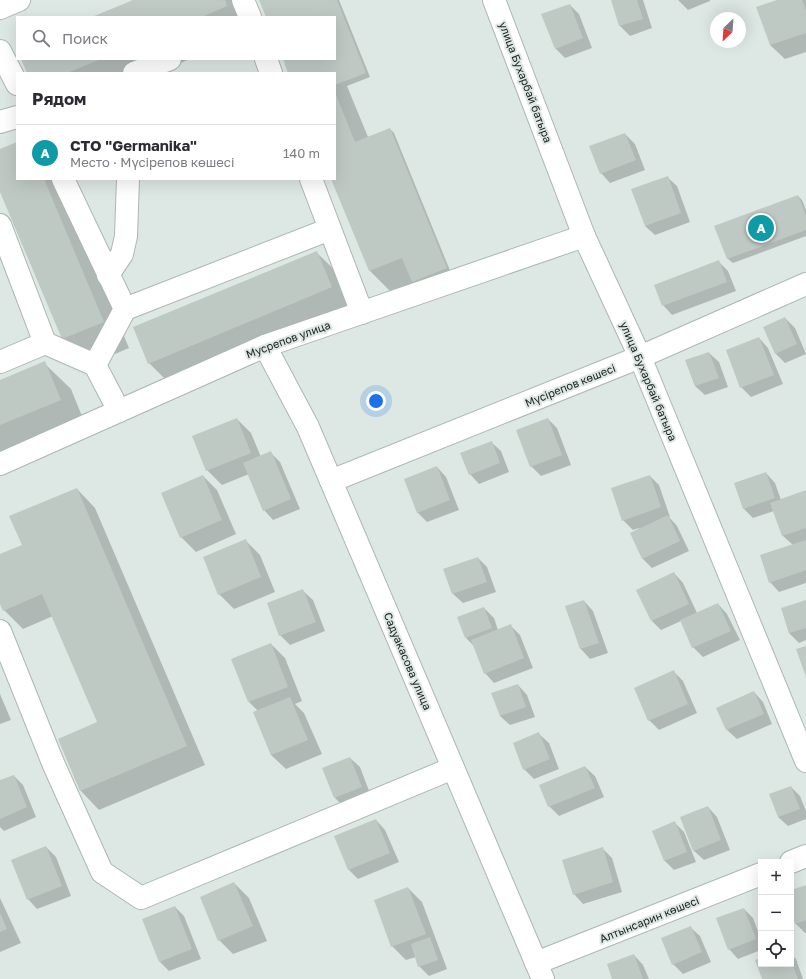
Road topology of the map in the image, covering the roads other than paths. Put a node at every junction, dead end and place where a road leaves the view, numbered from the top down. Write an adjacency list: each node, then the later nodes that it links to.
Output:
1 (19, 0): 4 (street)
2 (243, 0): 5 (street)
3 (494, 0): 19 (street, улица Бухарбай батыра)
4 (0, 8)
5 (250, 16)
6 (0, 51): 11 (street)
7 (167, 60): 9 (street)
8 (266, 60): 10 (street)
9 (137, 72)
10 (271, 72)
11 (16, 82)
12 (16, 117): 13 (street)
13 (0, 122)
14 (63, 180): 20 (street)
15 (128, 180): 20 (street)
16 (311, 180): 18 (street)
17 (0, 225): 24 (street)
18 (330, 229): 22 (street); 23 (street)
19 (584, 236): 23 (street, Мусрепов улица); 26 (street, улица Бухарбай батыра)
20 (108, 275): 22 (street)
21 (806, 284): 26 (street, Мүсірепов көшесі)
22 (124, 309): 28 (street)
23 (362, 313): 25 (street, Мусрепов улица)
24 (45, 343): 27 (street); 28 (street)
25 (265, 346): 29 (street, Мусрепов улица); 31 (street, Садуакасова улица)
26 (640, 357): 31 (street, Мүсірепов көшесі); 33 (street, улица Бухарбай батыра)
27 (0, 362)
28 (95, 365): 29 (street)
29 (119, 411): 30 (street, Мусрепов улица)
30 (0, 464)
31 (331, 481): 34 (street, Садуакасова улица)
32 (0, 630): 34 (street)
33 (806, 761)
34 (453, 768): 38 (street, Садуакасова улица)
35 (806, 856): 36 (street)
36 (794, 861)
37 (758, 875): 38 (street, Алтынсарин көшесі)
38 (540, 971)

